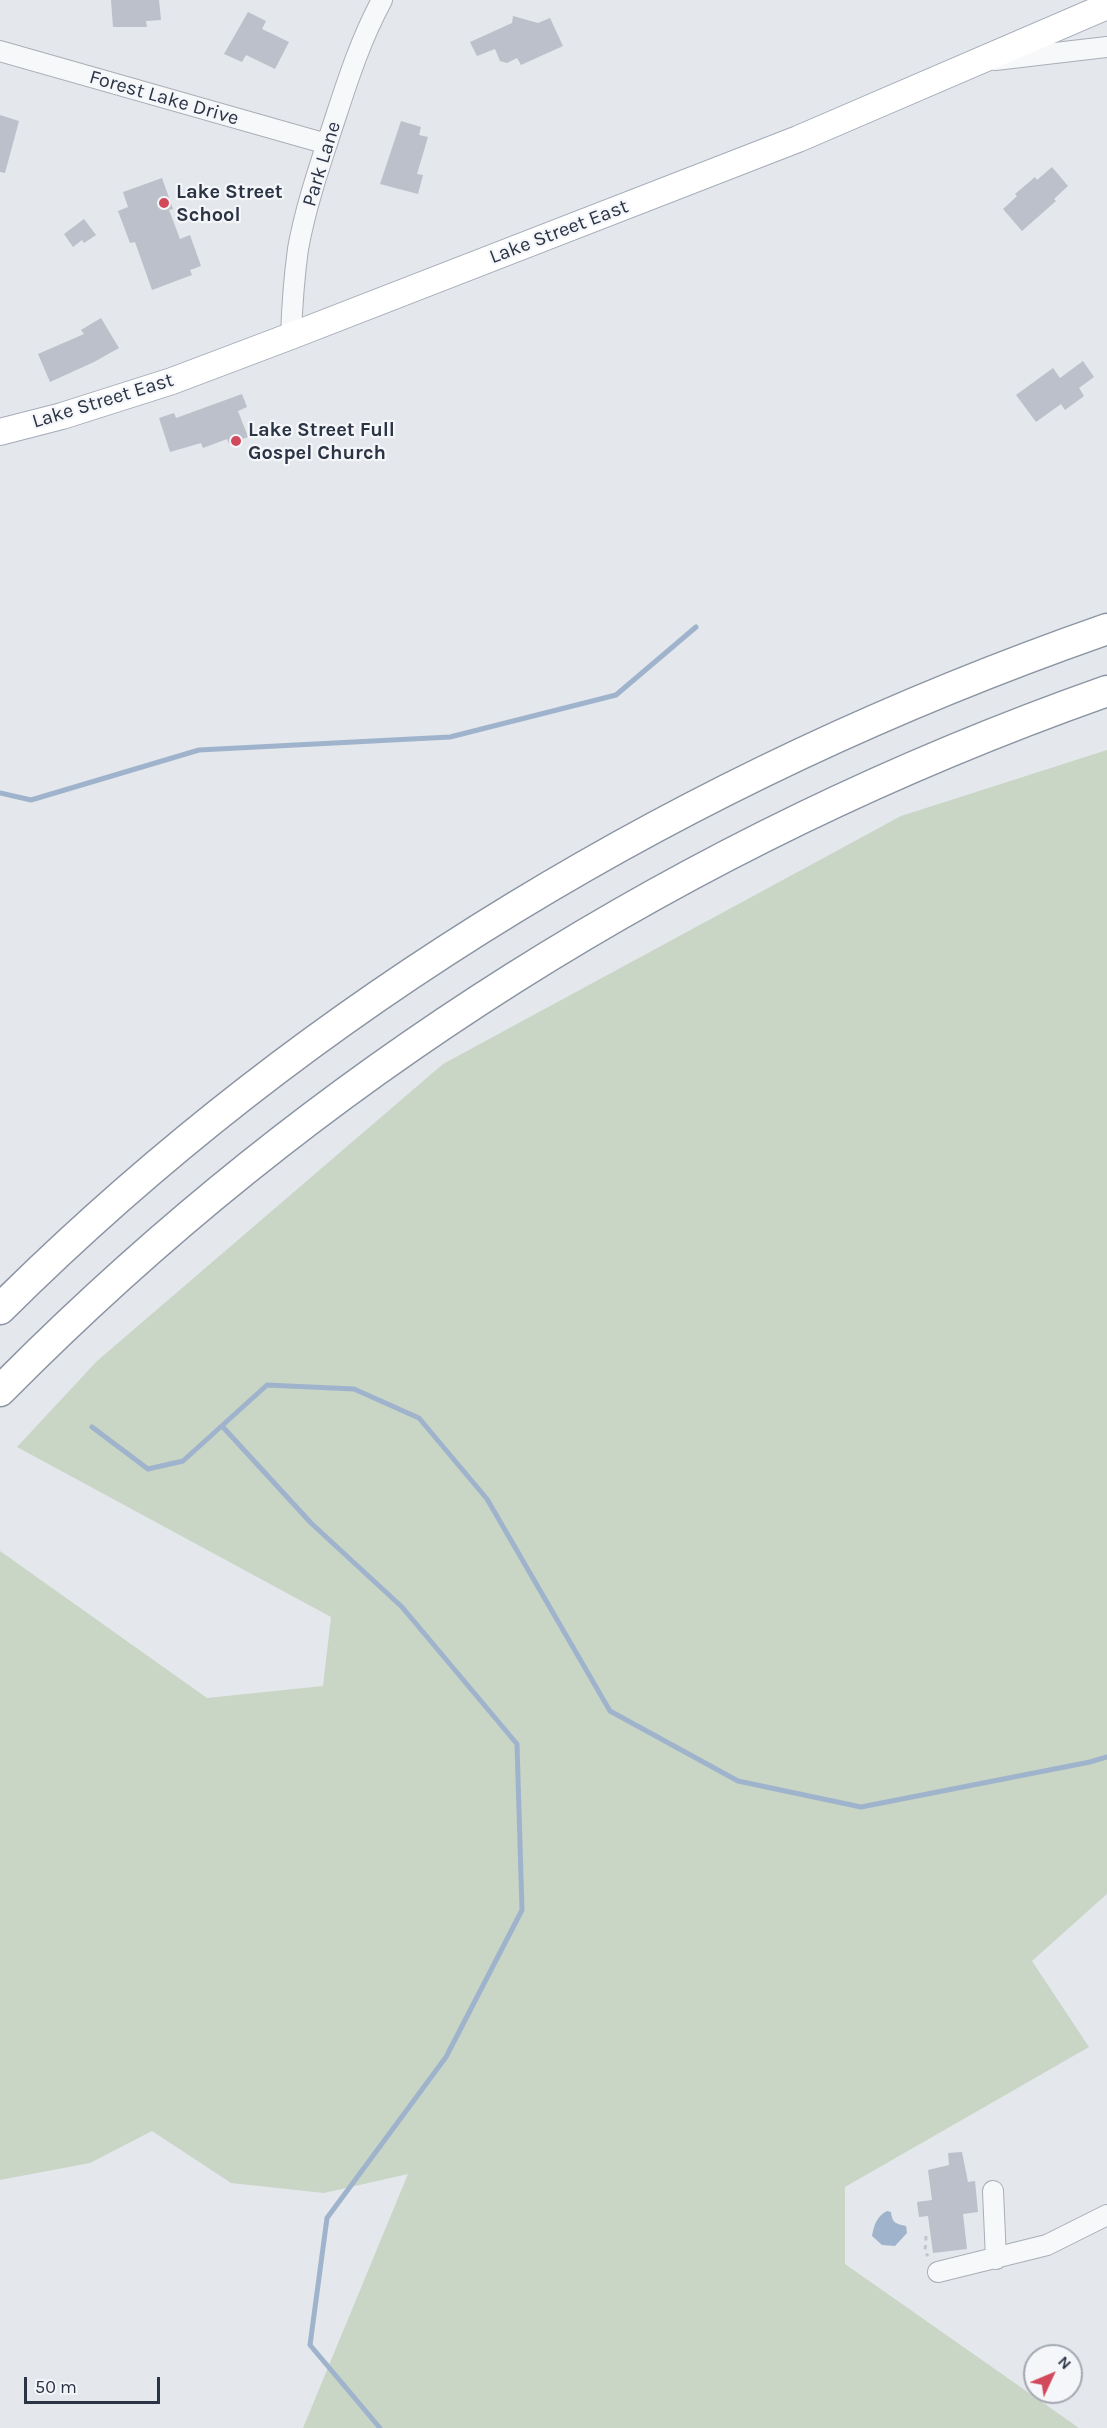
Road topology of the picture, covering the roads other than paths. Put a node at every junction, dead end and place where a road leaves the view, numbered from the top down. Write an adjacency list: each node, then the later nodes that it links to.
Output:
1 (382, 0): 6 (street, Park Lane)
2 (1107, 6): 5 (main road, Lake Street East)
3 (1107, 47): 5 (street)
4 (0, 51): 6 (street, Forest Lake Drive)
5 (977, 62): 7 (main road, Lake Street East)
6 (327, 144): 7 (street, Park Lane)
7 (291, 336): 8 (main road, Lake Street East)
8 (0, 432)
9 (1107, 629): 11 (highway)
10 (1107, 691): 12 (highway)
11 (0, 1309)
12 (0, 1391)
13 (993, 2191): 15 (street)
14 (1107, 2215): 15 (street)
15 (996, 2259): 16 (street)
16 (938, 2272)

